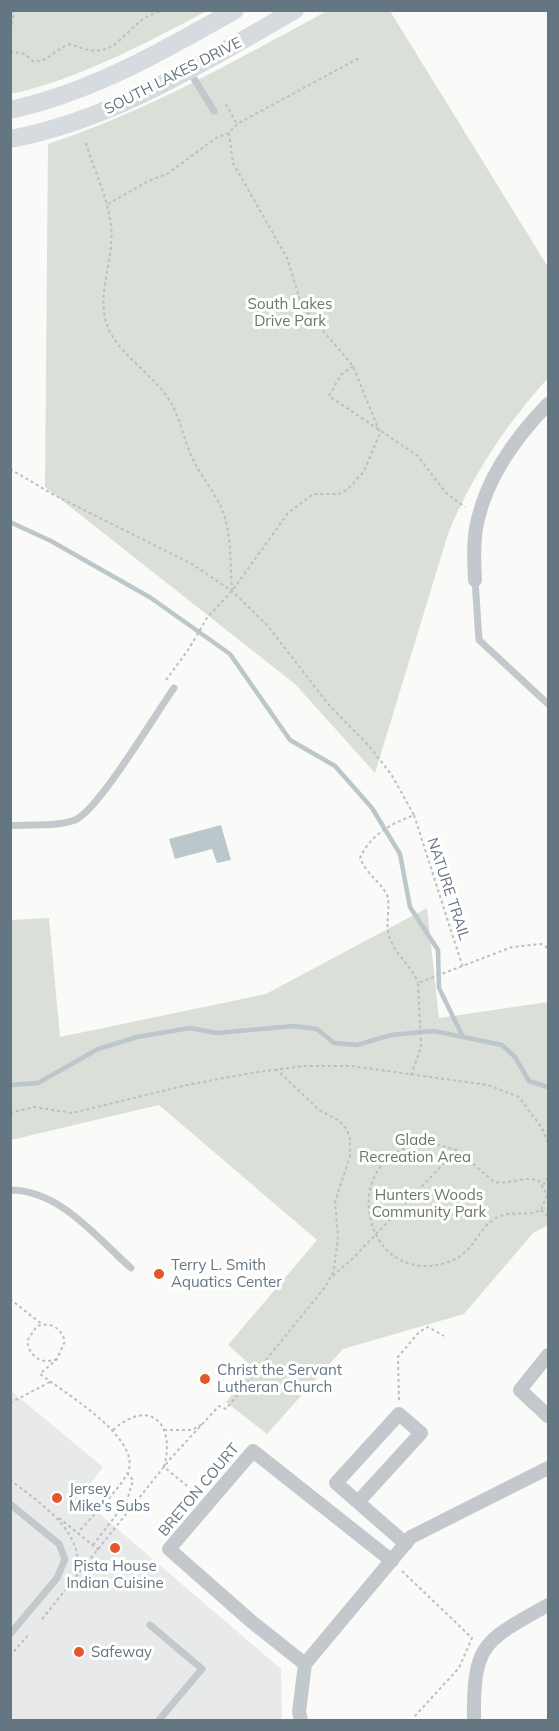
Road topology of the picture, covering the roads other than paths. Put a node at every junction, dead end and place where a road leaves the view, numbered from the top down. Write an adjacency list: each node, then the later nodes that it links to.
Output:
1 (235, 10): 4 (main road, SOUTH LAKES DRIVE)
2 (295, 10): 3 (main road, SOUTH LAKES DRIVE)
3 (189, 70): 5 (lane); 6 (main road, SOUTH LAKES DRIVE)
4 (10, 110)
5 (214, 111)
6 (10, 139)
7 (549, 404): 8 (street)
8 (475, 580): 10 (lane)
9 (174, 688): 11 (lane)
10 (549, 704)
11 (10, 826)
12 (10, 1190): 13 (lane)
13 (130, 1268)
14 (549, 1355): 15 (street)
15 (549, 1416)
16 (549, 1468): 19 (street)
17 (358, 1502): 17 (street); 19 (street)
18 (10, 1504): 23 (lane)
19 (406, 1544): 20 (street)
20 (392, 1561): 24 (street); 24 (street, BRETON COURT)
21 (549, 1605): 27 (street)
22 (150, 1625): 25 (lane)
23 (10, 1634)
24 (305, 1664): 26 (street)
25 (159, 1720)
26 (301, 1720)
27 (474, 1720)

